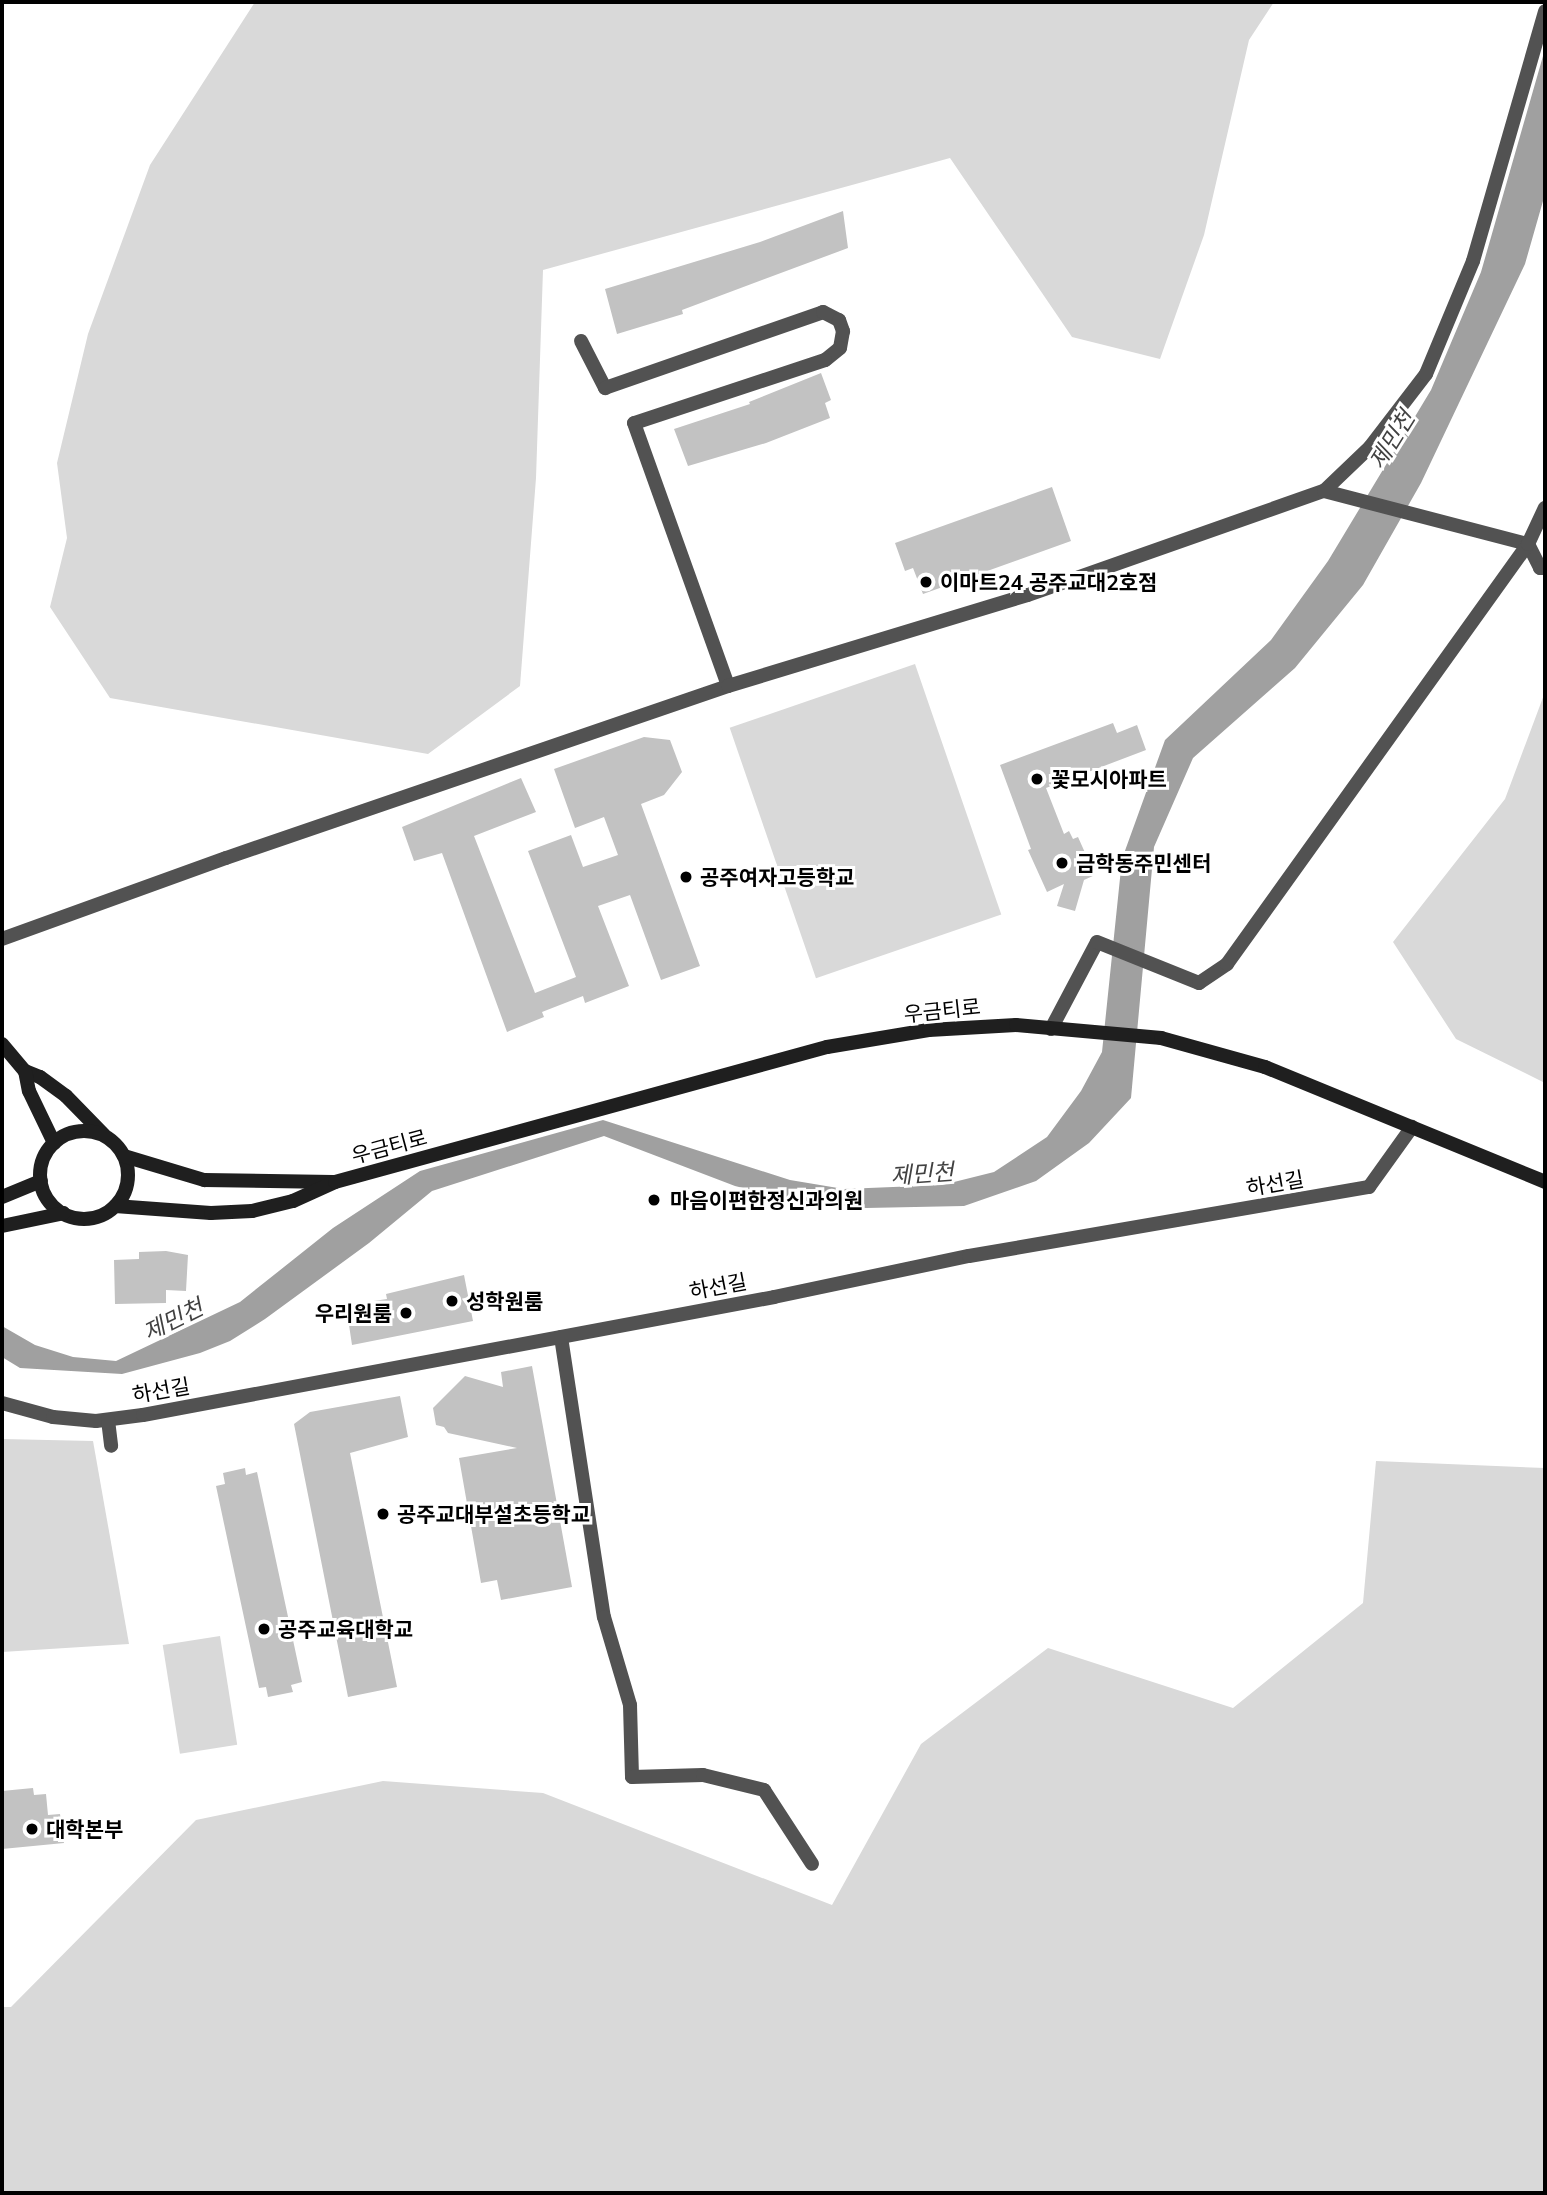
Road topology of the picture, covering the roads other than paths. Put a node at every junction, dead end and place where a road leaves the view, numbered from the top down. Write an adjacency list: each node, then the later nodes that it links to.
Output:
1 (1545, 11): 3 (street)
2 (580, 341): 7 (street)
3 (1324, 491): 5 (street); 7 (street)
4 (1545, 508): 5 (street)
5 (1528, 544): 6 (street); 9 (street)
6 (1545, 568)
7 (728, 686): 8 (street)
8 (2, 939)
9 (1051, 1029): 12 (main road, 우금티로); 17 (main road, 우금티로)
10 (2, 1044): 11 (main road)
11 (25, 1071): 13 (main road); 14 (main road)
12 (1412, 1127): 18 (main road, 우금티로); 23 (street, 하선길)
13 (105, 1136): 14 (main road); 15 (main road)
14 (54, 1143): 16 (main road)
15 (124, 1156): 17 (main road, 우금티로); 20 (main road)
16 (41, 1181): 19 (main road); 21 (main road)
17 (335, 1182): 20 (main road, 우금티로)
18 (1545, 1182)
19 (2, 1198)
20 (115, 1206): 21 (main road)
21 (64, 1213): 22 (main road)
22 (2, 1226)
23 (561, 1337): 25 (street, 하선길); 27 (street)
24 (2, 1403): 25 (street, 하선길)
25 (108, 1420): 26 (street)
26 (111, 1446)
27 (812, 1864)

